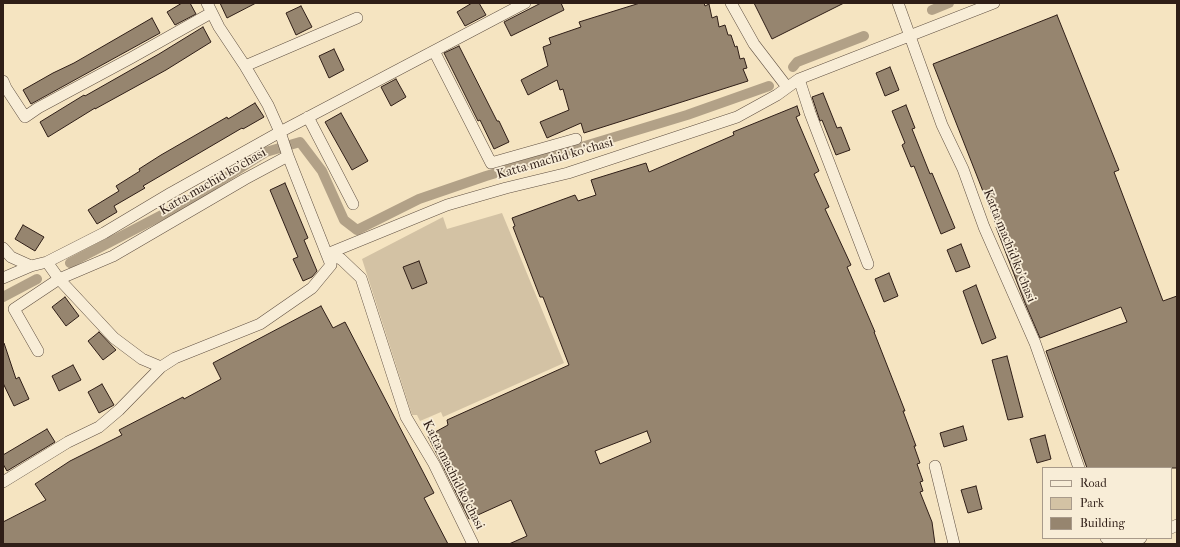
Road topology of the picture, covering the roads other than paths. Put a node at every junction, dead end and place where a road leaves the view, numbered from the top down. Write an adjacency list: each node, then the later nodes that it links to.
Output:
1 (525, 3): 8 (street, Katta machid ko'chasi)
2 (731, 3): 12 (street)
3 (898, 3): 7 (street, Katta machid ko'chasi)
4 (994, 3): 7 (street)
5 (209, 8): 9 (street); 11 (street)
6 (357, 18): 9 (street)
7 (910, 36): 10 (street, Katta machid ko'chasi); 28 (street, Katta machid ko'chasi)
8 (434, 51): 13 (street, Katta machid ko'chasi); 15 (street, Katta machid ko'chasi)
9 (245, 66): 14 (street)
10 (799, 79): 12 (street, Katta machid ko'chasi); 21 (street)
11 (3, 80)
12 (787, 87): 19 (street, Katta machid ko'chasi)
13 (308, 117): 14 (street, Katta machid ko'chasi); 17 (street)
14 (280, 132): 16 (street); 20 (street, Katta machid ko'chasi)
15 (576, 139)
16 (288, 156): 19 (street, Katta machid ko'chasi); 24 (street, Katta machid ko'chasi)
17 (353, 204)
18 (3, 248): 22 (street)
19 (327, 254): 26 (street, Katta machid ko'chasi); 32 (street, Katta machid ko'chasi)
20 (47, 262): 22 (street, Katta machid ko'chasi); 24 (street)
21 (868, 264)
22 (31, 266): 23 (street, Katta machid ko'chasi)
23 (3, 278)
24 (59, 280): 25 (street, Katta machid ko'chasi); 26 (street)
25 (38, 351)
26 (161, 367): 29 (street, Katta machid ko'chasi)
27 (935, 466): 33 (street)
28 (1079, 467)
29 (3, 482)
30 (1107, 539): 34 (street)
31 (1138, 539): 35 (street)
32 (472, 544)
33 (954, 544)
34 (1120, 544)
35 (1124, 544)

